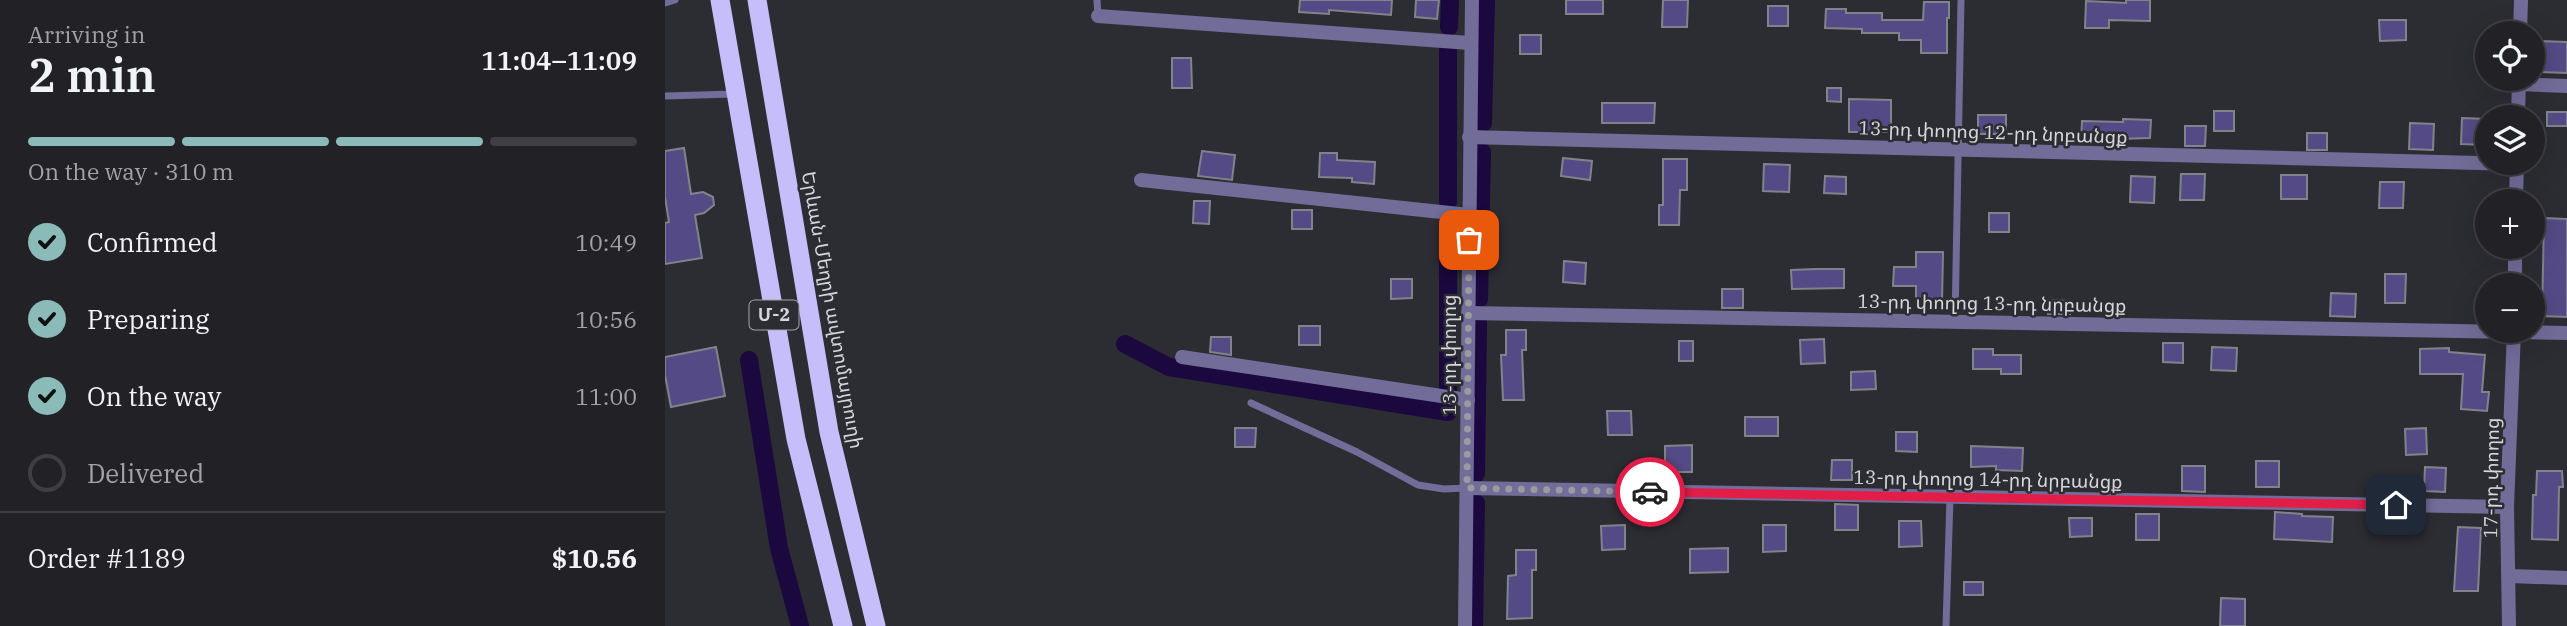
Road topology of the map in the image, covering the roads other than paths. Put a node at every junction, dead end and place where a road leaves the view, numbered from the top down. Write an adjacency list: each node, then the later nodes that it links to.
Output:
1 (675, 0): 8 (lane)
2 (720, 0): 14 (highway, Մ-2)
3 (757, 0): 36 (highway, Երևան-Մեղրի ավտոմայրուղի / Մ-2)
4 (1097, 0): 9 (lane)
5 (1472, 0): 11 (street, 13-րդ փողոց)
6 (1961, 0): 17 (lane)
7 (2521, 0): 10 (street)
8 (665, 3)
9 (1098, 16): 11 (street)
10 (2520, 21)
11 (1470, 43): 16 (street, 13-րդ փողոց)
12 (2545, 84): 13 (street)
13 (2567, 86)
14 (737, 94): 15 (lane); 35 (highway, Մ-2)
15 (665, 96)
16 (1469, 137): 17 (street, 13-րդ փողոց 12-րդ նրբանցք); 20 (street, 13-րդ փողոց)
17 (1959, 150): 18 (street, 13-րդ փողոց 12-րդ նրբանցք); 22 (lane)
18 (2475, 162)
19 (1142, 180): 20 (street)
20 (1469, 215): 21 (street, 13-րդ փողոց)
21 (1468, 313): 22 (street, 13-րդ փողոց 13-րդ նրբանցք); 28 (street, 13-րդ փողոց)
22 (1955, 321): 23 (street, 13-րդ փողոց 13-րդ նրբանցք)
23 (2475, 331)
24 (2545, 333): 25 (street, 13-րդ փողոց 13-րդ նրբանցք)
25 (2567, 333)
26 (2514, 343): 32 (street, 17-րդ փողոց)
27 (1182, 357): 28 (street)
28 (1468, 400): 30 (street, 13-րդ փողոց)
29 (1251, 403): 30 (lane)
30 (1467, 488): 31 (street, 13-րդ փողոց 14-րդ նրբանցք); 37 (street, 13-րդ փողոց)
31 (1950, 497): 32 (street, 13-րդ փողոց 14-րդ նրբանցք); 38 (lane)
32 (2507, 507): 33 (street, 17-րդ փողոց)
33 (2510, 576): 34 (street); 39 (street, 17-րդ փողոց)
34 (2567, 578)
35 (843, 626)
36 (876, 626)
37 (1465, 626)
38 (1946, 626)
39 (2509, 626)

